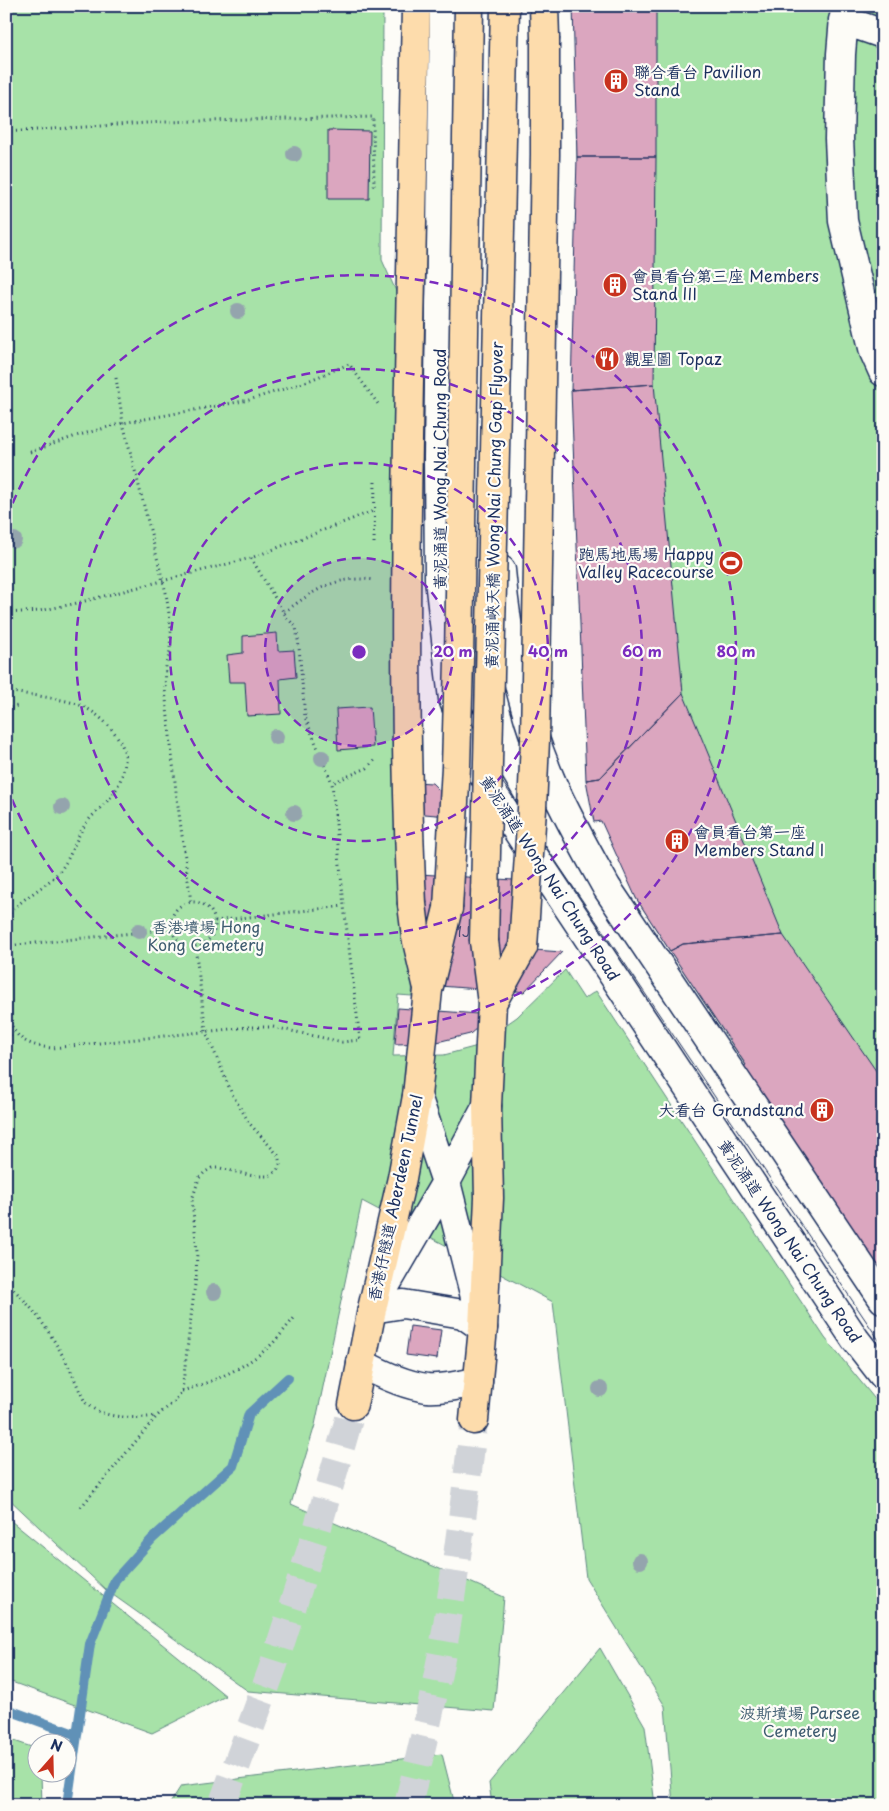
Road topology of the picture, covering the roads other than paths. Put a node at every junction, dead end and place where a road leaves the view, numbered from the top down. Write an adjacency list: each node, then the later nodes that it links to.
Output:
1 (416, 6): 10 (highway, bridge)
2 (444, 6): 19 (street, 黃泥涌道 Wong Nai Chung Road)
3 (469, 6): 10 (highway, 黃泥涌峽天橋 Wong Nai Chung Gap Flyover, bridge)
4 (505, 6): 11 (highway, 黃泥涌峽天橋 Wong Nai Chung Gap Flyover, bridge)
5 (510, 6): 15 (street)
6 (544, 6): 11 (highway, bridge)
7 (844, 13): 8 (street); 9 (street)
8 (883, 34)
9 (883, 372)
10 (428, 990): 12 (highway, 香港仔隧道 Aberdeen Tunnel)
11 (492, 1003): 13 (highway)
12 (418, 1089): 14 (street); 16 (highway, 香港仔隧道 Aberdeen Tunnel)
13 (488, 1098): 14 (street); 17 (highway)
14 (446, 1182): 16 (street); 17 (street)
15 (883, 1299)
16 (372, 1309): 17 (street); 18 (highway, 香港仔隧道 Aberdeen Tunnel)
17 (483, 1328): 20 (highway)
18 (361, 1362): 20 (street); 21 (highway, 香港仔隧道 Aberdeen Tunnel)
19 (883, 1375)
20 (478, 1382): 22 (highway)
21 (353, 1405)
22 (474, 1420)

